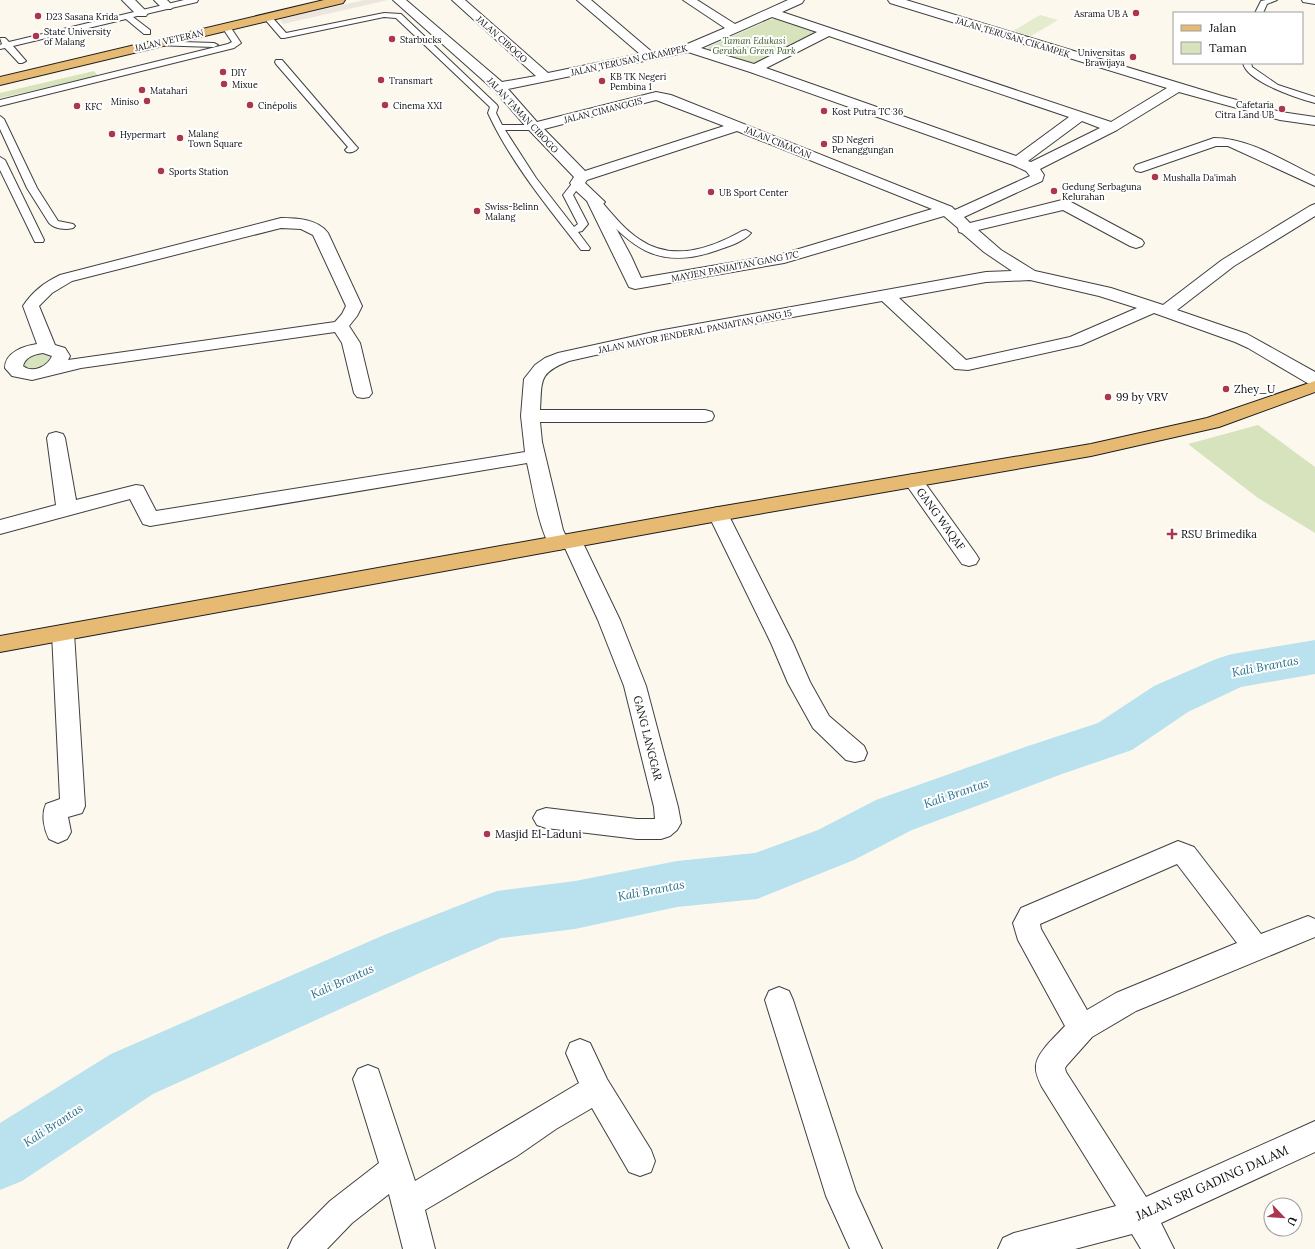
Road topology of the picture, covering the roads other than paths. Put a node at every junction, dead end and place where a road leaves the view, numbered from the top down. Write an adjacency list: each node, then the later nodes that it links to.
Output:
1 (128, 0): 14 (street)
2 (194, 0): 13 (lane)
3 (339, 0): 18 (main road, JALAN VETERAN)
4 (399, 0): 38 (street, JALAN TAMAN CIBOGO)
5 (458, 0): 36 (street, JALAN CIBOGO)
6 (583, 0): 29 (street)
7 (689, 0): 21 (street)
8 (795, 0): 15 (street, JALAN TERUSAN CIKAMPEK)
9 (894, 0): 39 (street, JALAN TERUSAN CIKAMPEK)
10 (1272, 0): 16 (lane)
11 (1306, 0): 12 (lane)
12 (1315, 2)
13 (163, 3): 14 (lane)
14 (142, 12): 17 (lane)
15 (770, 12): 21 (street, JALAN TERUSAN CIKAMPEK); 22 (street)
16 (1260, 12)
17 (127, 16): 25 (lane); 26 (lane)
18 (266, 17): 19 (main road, JALAN VETERAN); 47 (lane)
19 (226, 27): 25 (main road, JALAN VETERAN); 41 (lane)
20 (162, 29): 25 (main road, JALAN VETERAN)
21 (734, 30): 28 (street, JALAN TERUSAN CIKAMPEK)
22 (827, 32): 35 (street); 42 (street)
23 (132, 36): 25 (main road, JALAN VETERAN)
24 (0, 38): 26 (lane)
25 (150, 38): 27 (lane); 37 (main road, JALAN VETERAN)
26 (3, 46): 31 (lane)
27 (215, 46)
28 (688, 48): 29 (street, JALAN TERUSAN CIKAMPEK); 35 (street)
29 (650, 56): 36 (street, JALAN TERUSAN CIKAMPEK)
30 (36, 58): 31 (main road)
31 (22, 62): 34 (main road)
32 (279, 62): 49 (lane)
33 (1247, 64): 40 (lane)
34 (7, 65)
35 (755, 69): 51 (street)
36 (546, 78): 38 (street, JALAN TERUSAN CIKAMPEK)
37 (0, 81)
38 (499, 87): 45 (street, JALAN TAMAN CIBOGO)
39 (1178, 88): 44 (street, JALAN TERUSAN CIKAMPEK); 48 (street)
40 (1315, 100)
41 (0, 103)
42 (1080, 116): 48 (street); 51 (street)
43 (0, 119): 55 (lane)
44 (1315, 121)
45 (532, 125): 46 (street, JALAN CIMANGGIS); 47 (lane); 53 (street, JALAN TAMAN CIBOGO)
46 (739, 126): 53 (street, JALAN CIMACAN); 59 (street, JALAN CIMACAN)
47 (498, 127): 62 (lane)
48 (1112, 127): 51 (street)
49 (350, 150)
50 (0, 160): 56 (lane)
51 (1024, 165): 59 (street)
52 (1141, 168): 54 (street)
53 (580, 180): 57 (street, JALAN TAMAN CIBOGO); 62 (lane)
54 (1315, 182)
55 (36, 193): 56 (lane); 60 (lane)
56 (18, 198): 64 (lane)
57 (596, 201): 59 (street, MAYJEN PANJAITAN GANG 17C); 63 (lane)
58 (1315, 209): 69 (street)
59 (950, 213): 61 (street)
60 (70, 226)
61 (965, 229): 65 (street); 67 (street)
62 (571, 230): 66 (lane)
63 (746, 233)
64 (39, 240)
65 (1136, 244)
66 (585, 248)
67 (1030, 275): 68 (street, JALAN MAYOR JENDERAL PANJAITAN GANG 15); 69 (street)
68 (886, 295): 69 (street); 78 (street, JALAN MAYOR JENDERAL PANJAITAN GANG 15)
69 (1159, 309): 75 (street)
70 (340, 326): 71 (street); 71 (street); 77 (street)
71 (51, 352): 72 (street); 72 (street)
72 (21, 362): 73 (street); 74 (street)
73 (0, 370)
74 (0, 374)
75 (1315, 380)
76 (1315, 386): 82 (main road)
77 (363, 393)
78 (530, 416): 79 (street); 81 (street, JALAN MAYOR JENDERAL PANJAITAN GANG 15)
79 (705, 416)
80 (56, 438): 83 (street)
81 (535, 456): 83 (street); 86 (street, JALAN MAYOR JENDERAL PANJAITAN GANG 15)
82 (913, 480): 84 (main road); 87 (street, GANG WAQAF)
83 (67, 509): 85 (street)
84 (718, 514): 86 (main road); 90 (street)
85 (0, 527)
86 (565, 542): 88 (main road); 91 (street, GANG LANGGAR)
87 (970, 559)
88 (63, 633): 89 (main road); 92 (street)
89 (0, 644)
90 (855, 753)
91 (546, 818)
92 (58, 832)
93 (1308, 928): 94 (street)
94 (1256, 948): 96 (street); 96 (street)
95 (779, 1000): 107 (street)
96 (1082, 1028): 104 (street)
97 (580, 1053): 99 (street)
98 (368, 1079): 102 (street)
99 (597, 1089): 101 (street); 103 (street)
100 (1315, 1136): 104 (street, JALAN SRI GADING DALAM)
101 (640, 1161)
102 (396, 1168): 103 (street); 105 (street)
103 (407, 1204): 106 (street)
104 (1140, 1216): 108 (street, JALAN SRI GADING DALAM); 109 (street)
105 (304, 1249)
106 (419, 1249)
107 (866, 1249)
108 (1014, 1249)
109 (1158, 1249)

